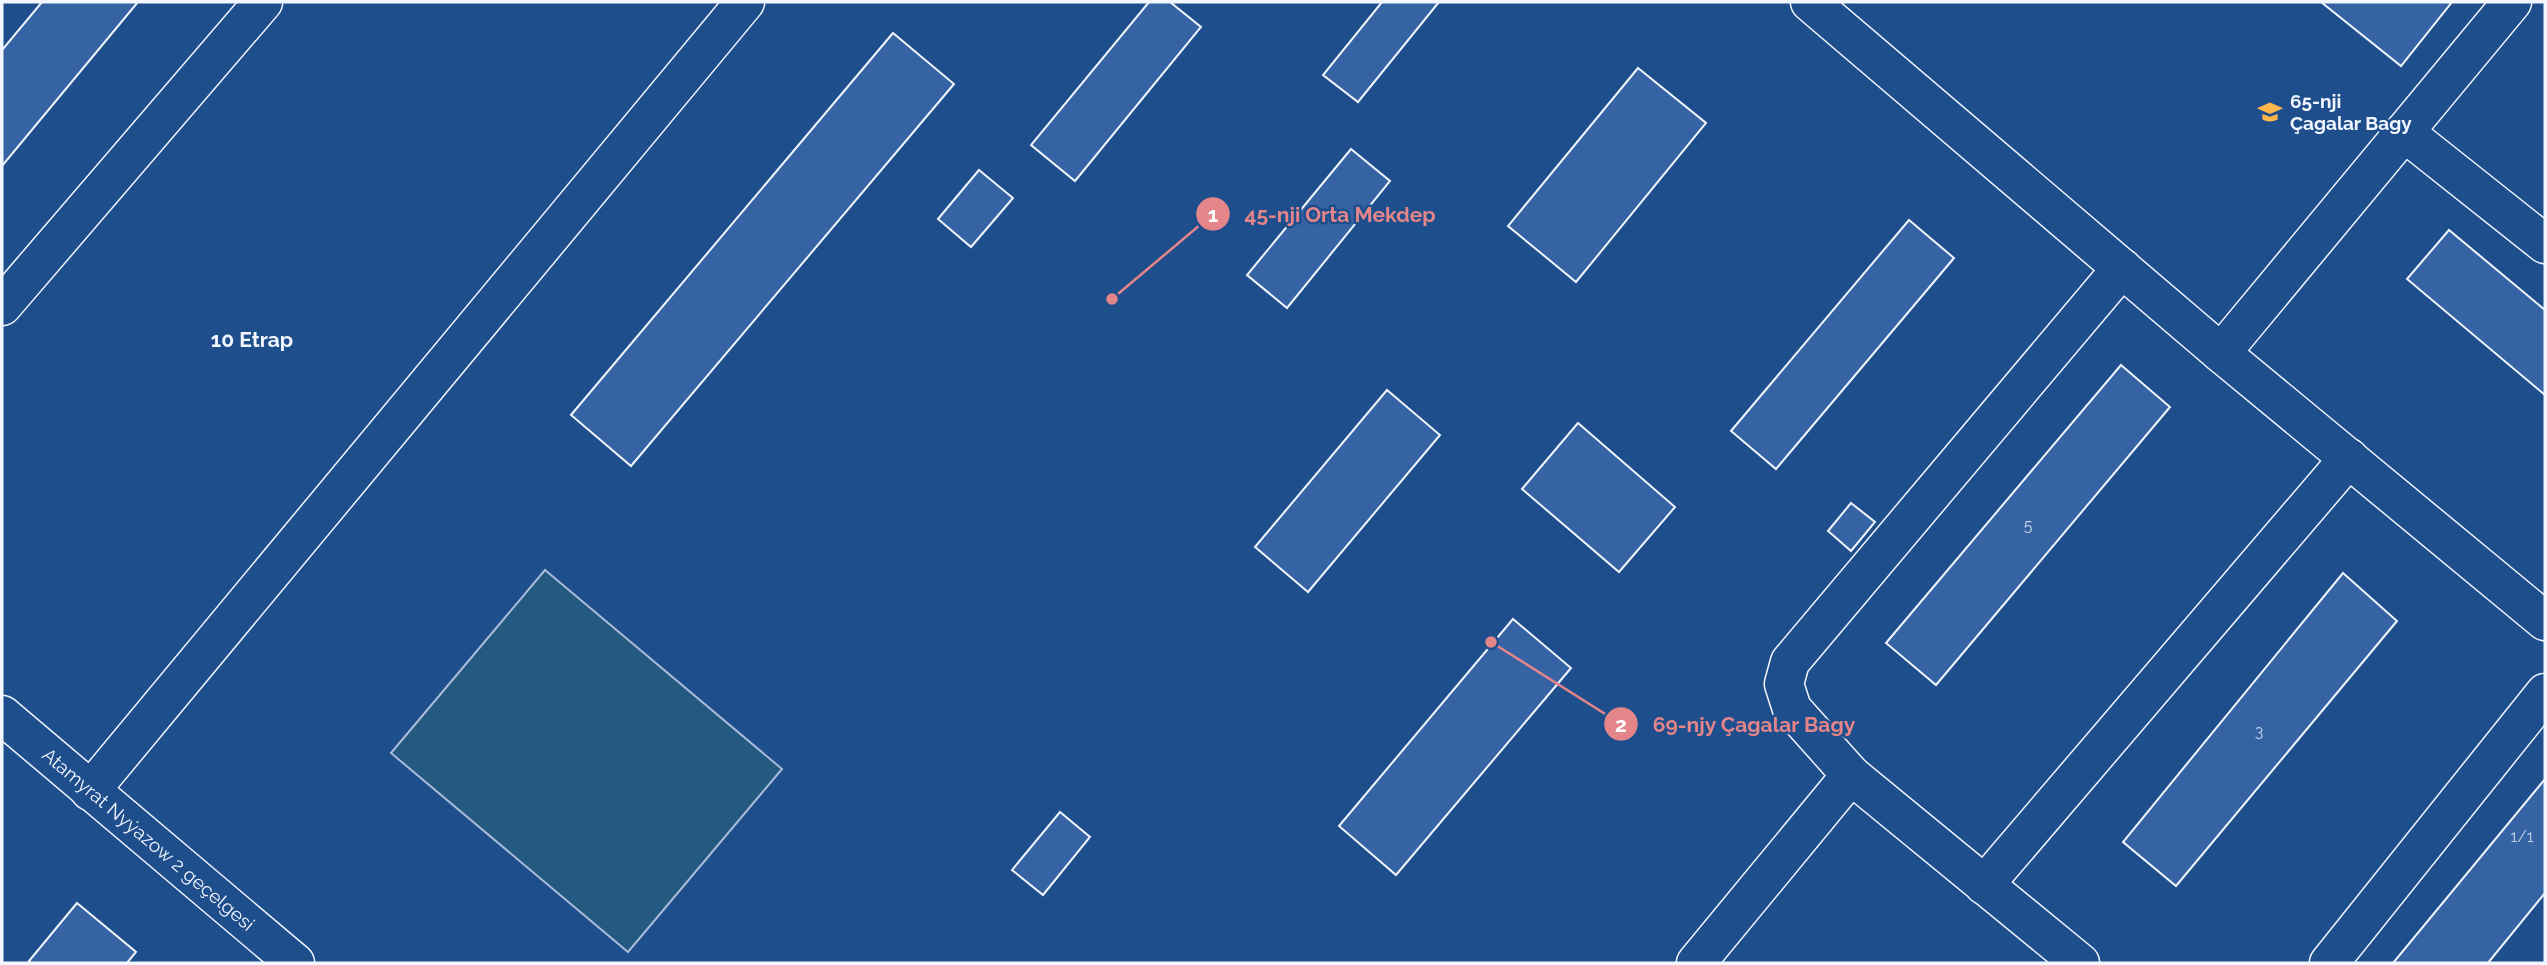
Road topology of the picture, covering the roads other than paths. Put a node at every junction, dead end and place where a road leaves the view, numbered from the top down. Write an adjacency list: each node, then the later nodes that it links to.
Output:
1 (263, 2): 8 (street)
2 (745, 2): 15 (street)
3 (1810, 2): 7 (street)
4 (2512, 2): 5 (street)
5 (2404, 132): 6 (street); 9 (street)
6 (2545, 244)
7 (2122, 268): 9 (street); 14 (street)
8 (2, 306)
9 (2221, 353): 10 (street)
10 (2348, 458): 11 (street); 16 (street)
11 (2545, 621)
12 (2545, 693): 20 (street)
13 (2, 715): 15 (street, Atamyrat Nyýazow 2 geçelgesi)
14 (1851, 775): 16 (street); 18 (street)
15 (90, 791): 17 (street, Atamyrat Nyýazow 2 geçelgesi)
16 (1984, 885): 19 (street)
17 (295, 963)
18 (1696, 963)
19 (2080, 963)
20 (2329, 963)

